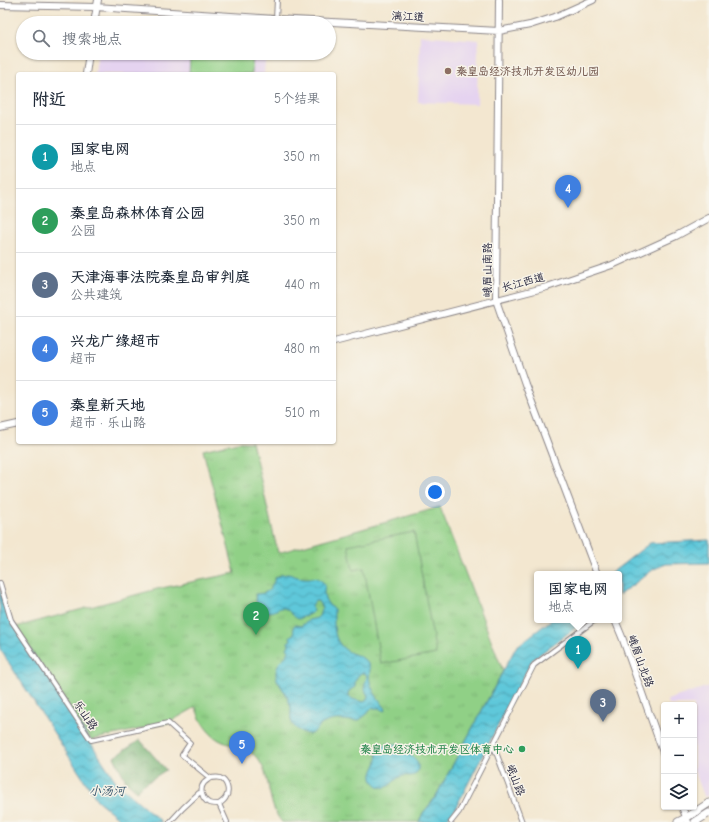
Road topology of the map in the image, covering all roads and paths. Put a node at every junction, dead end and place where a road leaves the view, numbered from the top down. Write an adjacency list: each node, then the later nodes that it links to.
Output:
1 (98, 0): 6 (street)
2 (277, 0): 9 (street)
3 (500, 0): 11 (street, 峨眉山南路)
4 (593, 0): 11 (street, 漓江道)
5 (0, 5): 6 (street, 漓江道)
6 (96, 7): 7 (street); 8 (street, 漓江道)
7 (95, 16)
8 (231, 16)
9 (276, 16)
10 (336, 22): 11 (street, 漓江道)
11 (499, 31): 15 (street, 峨眉山南路)
12 (88, 60): 13 (street)
13 (86, 72)
14 (709, 218): 15 (street, 长江西道)
15 (496, 300): 16 (street, 长江西道); 19 (street, 峨眉山南路)
16 (336, 341)
17 (16, 424): 18 (street)
18 (0, 428)
19 (597, 571)
20 (0, 583): 25 (street, 乐山路)
21 (591, 623): 23 (street)
22 (616, 623): 24 (street, 峨眉山北路)
23 (493, 744): 34 (street); 35 (street, 岷山路)
24 (661, 747)
25 (210, 778): 26 (street); 28 (street, 乐山路)
26 (202, 793): 28 (street); 32 (street)
27 (709, 803): 31 (main road)
28 (219, 804): 33 (street)
29 (683, 810): 31 (street)
30 (709, 813): 37 (main road)
31 (687, 820): 36 (main road)
32 (170, 822)
33 (227, 822)
34 (452, 822)
35 (522, 822)
36 (678, 822)
37 (695, 822)

